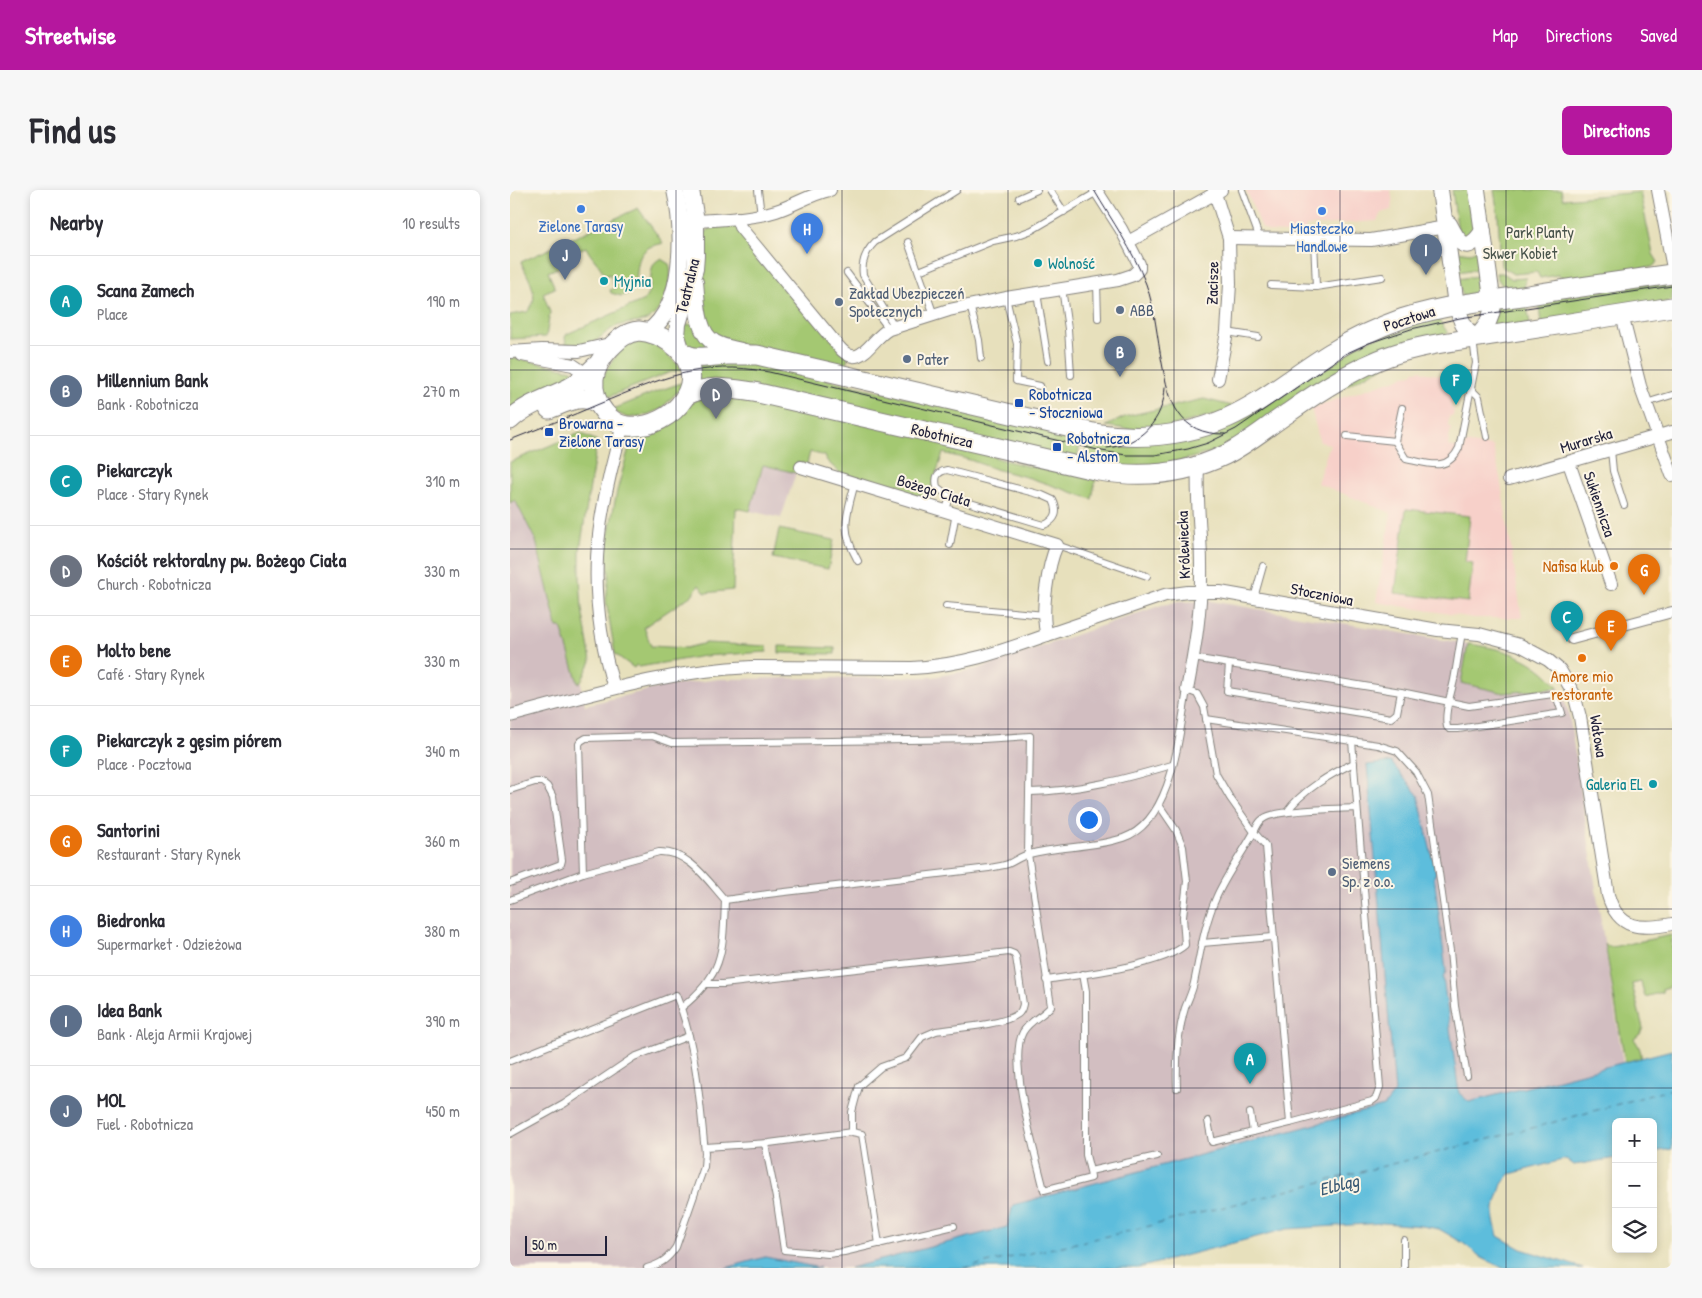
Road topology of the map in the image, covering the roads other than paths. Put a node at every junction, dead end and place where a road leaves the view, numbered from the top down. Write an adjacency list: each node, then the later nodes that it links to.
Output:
1 (675, 190): 20 (street, Teatralna)
2 (691, 190): 18 (street, Teatralna)
3 (758, 190): 16 (lane)
4 (957, 190): 46 (lane)
5 (1037, 190): 14 (lane)
6 (1050, 190): 15 (lane)
7 (1242, 190): 23 (lane)
8 (1440, 190): 19 (street)
9 (1477, 190): 21 (street)
10 (1658, 190): 27 (street)
11 (823, 191): 16 (street)
12 (1097, 191): 15 (lane); 26 (street)
13 (1217, 191): 22 (street, Zacisze); 26 (street)
14 (1019, 198)
15 (1064, 212): 29 (lane)
16 (760, 215): 17 (street)
17 (737, 218): 18 (street); 46 (street)
18 (696, 221): 20 (street); 28 (street, Teatralna)
19 (1445, 221): 21 (street); 24 (street); 41 (street)
20 (680, 223): 47 (street, Teatralna)
21 (1483, 231): 39 (street)
22 (1229, 238): 23 (street); 48 (street, Zacisze)
23 (1260, 239): 24 (street)
24 (1314, 240): 35 (lane)
25 (908, 242): 29 (lane)
26 (1128, 242): 33 (street)
27 (1672, 263)
28 (695, 269): 53 (street, Teatralna); 54 (street)
29 (919, 271): 43 (lane)
30 (847, 273): 46 (lane)
31 (1672, 274): 39 (main road, Pocztowa)
32 (1382, 277): 35 (lane)
33 (1097, 283): 36 (street); 45 (lane)
34 (1271, 285): 35 (lane)
35 (1316, 287)
36 (1062, 288): 37 (street); 57 (lane)
37 (1037, 293): 38 (street); 56 (lane)
38 (1006, 298): 40 (street); 60 (lane)
39 (1492, 300): 41 (main road, Pocztowa); 50 (street)
40 (970, 305): 43 (street); 55 (lane)
41 (1456, 305): 50 (street); 54 (main road, Pocztowa)
42 (1672, 306): 44 (main road, Pocztowa)
43 (934, 314): 46 (street)
44 (1622, 314): 50 (main road, Pocztowa); 64 (street)
45 (1098, 318)
46 (892, 328)
47 (648, 332): 51 (main road); 53 (main road)
48 (1227, 332): 49 (lane); 58 (street, Zacisze)
49 (1258, 337)
50 (1473, 339): 61 (lane); 75 (main road, Pocztowa)
51 (616, 342): 52 (street); 59 (main road)
52 (510, 352): 59 (street)
53 (682, 352): 54 (main road); 62 (main road)
54 (757, 355)
55 (981, 358)
56 (1048, 361)
57 (1071, 375)
58 (1218, 379)
59 (593, 384): 66 (main road); 66 (main road); 67 (main road)
60 (1040, 386)
61 (1471, 389): 71 (lane); 72 (lane)
62 (687, 395): 67 (main road); 75 (main road, Robotnicza)
63 (1672, 395): 64 (lane)
64 (1646, 403): 69 (street)
65 (1402, 408): 72 (lane)
66 (510, 420)
67 (623, 426): 100 (street)
68 (1672, 432): 69 (street, Murarska)
69 (1658, 435): 73 (street, Murarska); 77 (street)
70 (1347, 436): 72 (lane)
71 (1487, 437)
72 (1395, 441)
73 (1611, 450): 74 (street, Murarska); 81 (lane)
74 (1569, 463): 78 (street, Murarska); 88 (street, Sukiennicza)
75 (1198, 466): 89 (street, Królewiecka)
76 (801, 467): 79 (street, Bożego Ciała)
77 (1672, 475)
78 (1509, 480)
79 (856, 482): 82 (street, Bożego Ciała); 85 (lane)
80 (950, 497): 80 (lane); 82 (lane)
81 (1624, 505)
82 (951, 512): 83 (lane); 84 (street, Bożego Ciała)
83 (950, 545)
84 (1057, 545): 87 (lane); 93 (street)
85 (858, 562)
86 (1263, 566): 90 (lane)
87 (1147, 576)
88 (1611, 584)
89 (1200, 592): 90 (street, Stoczniowa); 94 (street, Stoczniowa); 98 (street)
90 (1254, 598): 95 (street, Stoczniowa)
91 (946, 606): 93 (lane)
92 (1672, 612): 96 (street)
93 (1045, 615): 94 (street)
94 (1047, 633): 100 (street, Stoczniowa)
95 (1462, 633): 97 (street, Stoczniowa); 103 (lane)
96 (1572, 639)
97 (1534, 652): 120 (street, Wałowa)
98 (1193, 658): 99 (lane); 101 (street)
99 (1229, 664): 102 (lane); 102 (lane)
100 (614, 688): 104 (street, Stoczniowa)
101 (1187, 690): 105 (lane); 108 (lane)
102 (1401, 692): 103 (lane)
103 (1449, 702): 103 (lane)
104 (510, 716)
105 (1206, 719): 106 (lane); 114 (lane)
106 (1352, 741): 107 (lane); 129 (lane)
107 (1354, 763): 112 (lane); 113 (lane)
108 (1172, 766): 110 (lane); 111 (lane)
109 (510, 790): 117 (lane)
110 (1030, 792): 115 (lane); 116 (lane)
111 (1159, 805): 115 (lane); 123 (lane)
112 (1357, 808): 113 (lane); 133 (lane)
113 (1288, 812): 114 (lane)
114 (1254, 832): 121 (lane); 122 (lane)
115 (1028, 854): 119 (lane); 124 (lane)
116 (583, 872): 118 (lane); 119 (lane)
117 (510, 883)
118 (510, 900)
119 (725, 900): 125 (lane)
120 (1672, 924)
121 (1273, 937): 122 (lane); 133 (lane)
122 (1202, 943): 130 (lane)
123 (1083, 974): 124 (lane); 140 (lane)
124 (1046, 980): 140 (lane)
125 (706, 984): 126 (lane); 134 (lane)
126 (681, 1008): 127 (lane); 128 (lane)
127 (689, 1036): 136 (lane); 138 (lane)
128 (510, 1061)
129 (1467, 1076)
130 (1177, 1088)
131 (1250, 1113): 135 (lane)
132 (1208, 1121): 135 (lane)
133 (1290, 1123): 135 (lane)
134 (852, 1132): 137 (lane); 143 (lane)
135 (1253, 1132)
136 (510, 1134)
137 (765, 1144): 138 (lane); 143 (lane)
138 (704, 1147): 144 (lane)
139 (1157, 1156): 140 (lane)
140 (1090, 1171)
141 (954, 1226): 143 (lane)
142 (1404, 1240): 145 (lane)
143 (879, 1244)
144 (647, 1268)
145 (1404, 1268)

